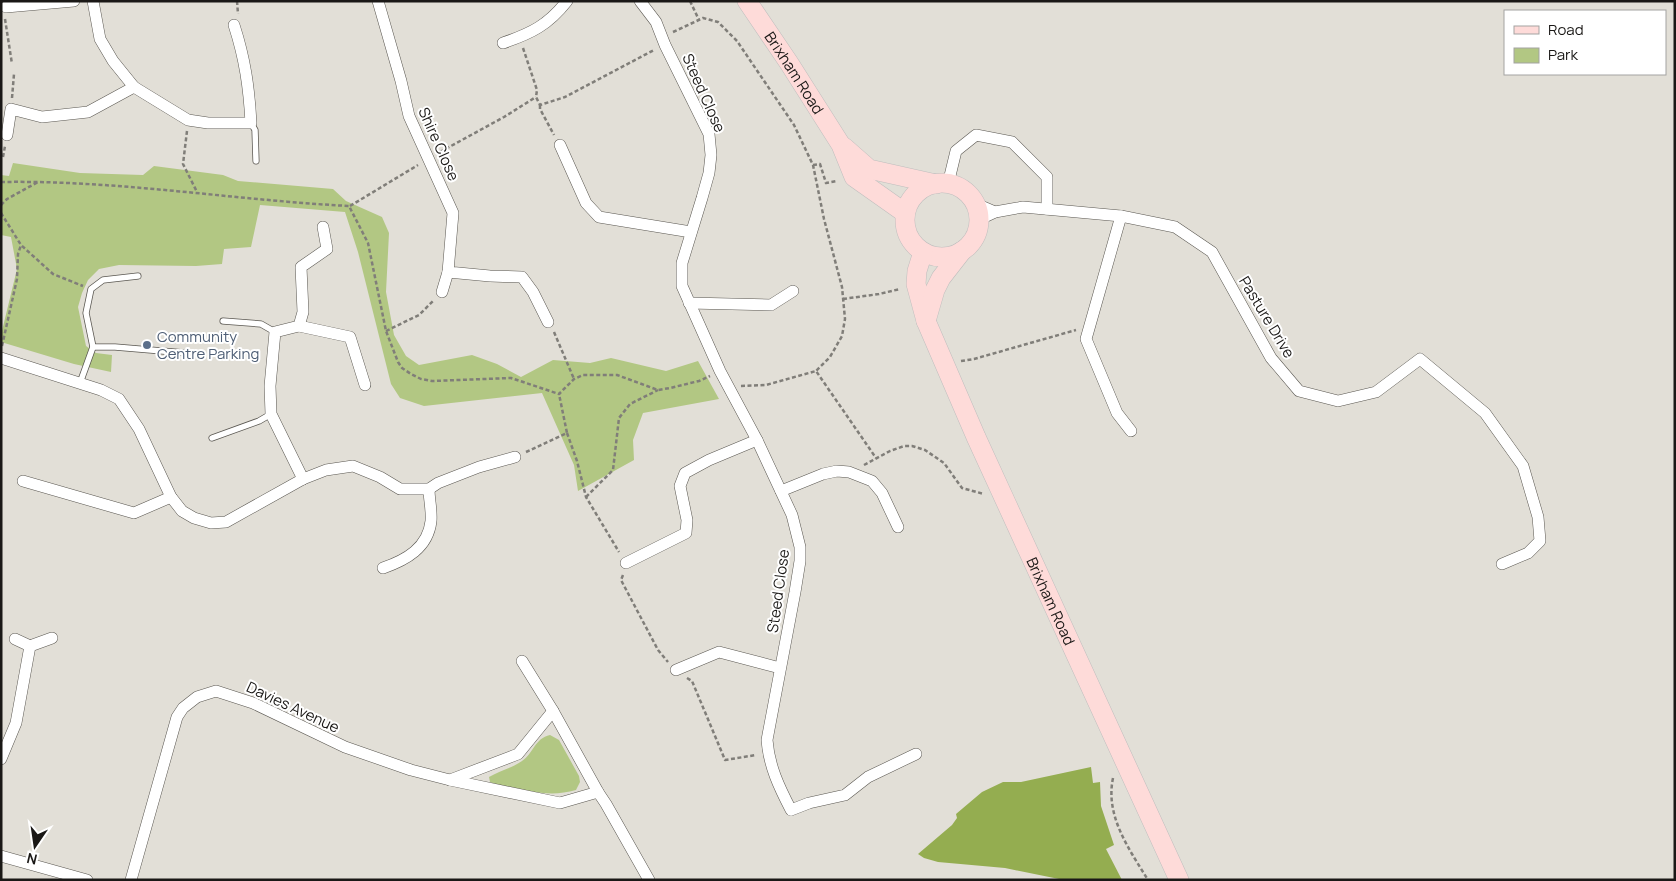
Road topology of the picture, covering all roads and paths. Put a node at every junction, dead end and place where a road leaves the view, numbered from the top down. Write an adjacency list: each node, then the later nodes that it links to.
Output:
1 (74, 1): 8 (street)
2 (93, 1): 16 (street)
3 (378, 1): 25 (street, Shire Close)
4 (567, 1): 11 (street)
5 (640, 1): 13 (street, Steed Close)
6 (690, 1): 9 (path)
7 (747, 1): 24 (main road, Brixham Road)
8 (6, 7): 14 (path)
9 (699, 20): 13 (path); 49 (path)
10 (234, 25): 21 (street)
11 (519, 37): 12 (street); 17 (path)
12 (503, 43)
13 (665, 45): 18 (path); 39 (street, Steed Close)
14 (12, 64)
15 (14, 74): 19 (path)
16 (134, 87): 19 (street); 20 (street)
17 (536, 97): 18 (path); 25 (path)
18 (540, 105): 23 (path)
19 (11, 109): 22 (street)
20 (188, 120): 21 (street); 30 (path)
21 (250, 123): 26 (lane)
22 (7, 135)
23 (560, 145): 39 (street)
24 (841, 145): 29 (main road, Brixham Road); 36 (main road, Brixham Road)
25 (428, 159): 32 (path); 43 (street, Shire Close)
26 (256, 161)
27 (1, 182): 28 (path)
28 (39, 182): 30 (path); 31 (path)
29 (942, 184): 33 (street); 34 (main road, Brixham Road); 36 (main road)
30 (197, 192): 32 (path)
31 (1, 205)
32 (349, 206): 56 (path)
33 (1047, 209): 34 (street, Pasture Drive); 37 (street, Pasture Drive)
34 (983, 212): 41 (main road)
35 (1, 213): 40 (path)
36 (905, 213): 42 (main road)
37 (1121, 216): 55 (street); 88 (street, Pasture Drive)
38 (323, 228): 54 (street)
39 (691, 232): 50 (street, Steed Close)
40 (21, 244): 45 (path); 59 (path)
41 (962, 251): 42 (main road); 52 (main road)
42 (923, 252): 52 (main road, Brixham Road)
43 (448, 272): 47 (street, Shire Close); 53 (street)
44 (138, 276): 45 (lane)
45 (91, 289): 58 (lane)
46 (793, 291): 50 (street)
47 (442, 292): 56 (path)
48 (879, 294): 49 (path)
49 (843, 299): 64 (path)
50 (689, 303): 63 (street, Steed Close)
51 (223, 321): 57 (lane)
52 (926, 321): 62 (main road, Brixham Road)
53 (548, 322): 65 (path)
54 (299, 326): 57 (street); 67 (street)
55 (1090, 326): 62 (path); 72 (street)
56 (386, 331): 70 (path)
57 (275, 332): 71 (street)
58 (93, 347): 60 (lane); 66 (lane)
59 (1, 349)
60 (186, 353)
61 (1, 358): 66 (street)
62 (944, 363): 107 (main road, Brixham Road)
63 (720, 371): 68 (street, Steed Close); 69 (path)
64 (816, 371): 68 (path); 77 (path)
65 (574, 379): 69 (path); 70 (path)
66 (80, 383): 84 (street)
67 (364, 385)
68 (729, 387): 75 (street, Steed Close)
69 (658, 390): 85 (path)
70 (559, 394): 73 (path)
71 (271, 414): 74 (lane); 79 (street)
72 (1131, 432)
73 (568, 433): 76 (path); 85 (path)
74 (212, 438)
75 (757, 440): 82 (street, Steed Close); 87 (street)
76 (514, 457): 81 (street)
77 (876, 458): 78 (path); 83 (path)
78 (849, 472): 82 (street); 86 (street)
79 (303, 479): 81 (street); 84 (street)
80 (23, 481): 84 (street)
81 (428, 489): 89 (street)
82 (781, 491): 94 (street, Steed Close)
83 (989, 496)
84 (171, 497)
85 (586, 497): 87 (path)
86 (898, 527)
87 (626, 563)
88 (1502, 564)
89 (383, 568)
90 (52, 638): 92 (street)
91 (15, 639): 92 (street)
92 (30, 646): 98 (street)
93 (522, 661): 96 (street)
94 (780, 668): 95 (street); 97 (street, Steed Close)
95 (676, 670)
96 (553, 711): 100 (street); 101 (street)
97 (916, 754)
98 (1, 759)
99 (1114, 771): 106 (path)
100 (450, 780): 101 (street, Davies Avenue); 104 (street, Davies Avenue)
101 (598, 792): 105 (street)
102 (1, 856): 103 (street)
103 (87, 880)
104 (131, 880)
105 (649, 880)
106 (1148, 880)
107 (1179, 880)

